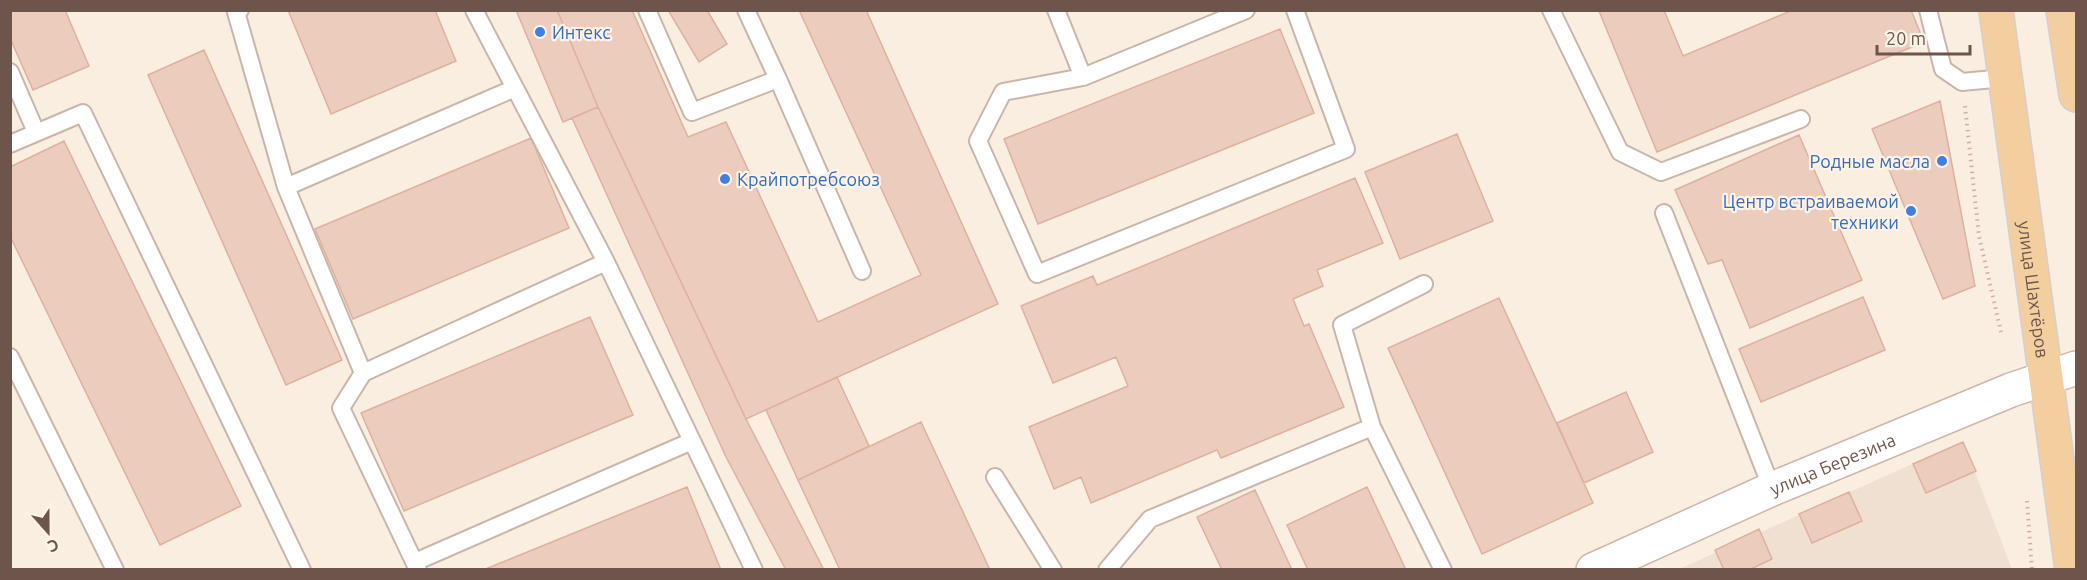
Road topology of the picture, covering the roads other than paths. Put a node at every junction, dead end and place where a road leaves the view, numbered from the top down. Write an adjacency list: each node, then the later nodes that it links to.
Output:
1 (240, 10): 21 (lane)
2 (474, 10): 16 (lane)
3 (647, 10): 15 (lane)
4 (746, 10): 15 (lane)
5 (1056, 10): 13 (lane)
6 (1246, 10): 13 (lane)
7 (1295, 10): 13 (lane)
8 (1551, 10): 18 (lane)
9 (1928, 10): 14 (lane)
10 (1996, 10): 14 (main road, улица Шахтёров)
11 (2063, 10): 17 (main road)
12 (10, 72): 19 (lane)
13 (1083, 77)
14 (2004, 78): 29 (main road, улица Шахтёров)
15 (778, 79): 24 (lane)
16 (516, 88): 21 (lane); 23 (lane)
17 (2076, 95)
18 (1801, 119)
19 (36, 132): 20 (lane); 36 (lane)
20 (10, 144)
21 (286, 187): 28 (lane)
22 (1664, 213): 33 (lane)
23 (606, 262): 28 (lane); 31 (lane)
24 (862, 271)
25 (1424, 284): 30 (lane)
26 (10, 357): 35 (lane)
27 (2076, 368): 29 (street, улица Березина)
28 (363, 373): 34 (lane)
29 (2046, 378): 33 (street, улица Березина); 42 (main road, улица Шахтёров)
30 (1372, 427): 39 (lane); 40 (lane)
31 (692, 441): 34 (lane); 37 (lane)
32 (995, 477): 38 (lane)
33 (1772, 489): 41 (street, улица Березина)
34 (416, 566)
35 (115, 570)
36 (302, 570)
37 (754, 570)
38 (1053, 570)
39 (1107, 570)
40 (1443, 570)
41 (1593, 570)
42 (2072, 570)

